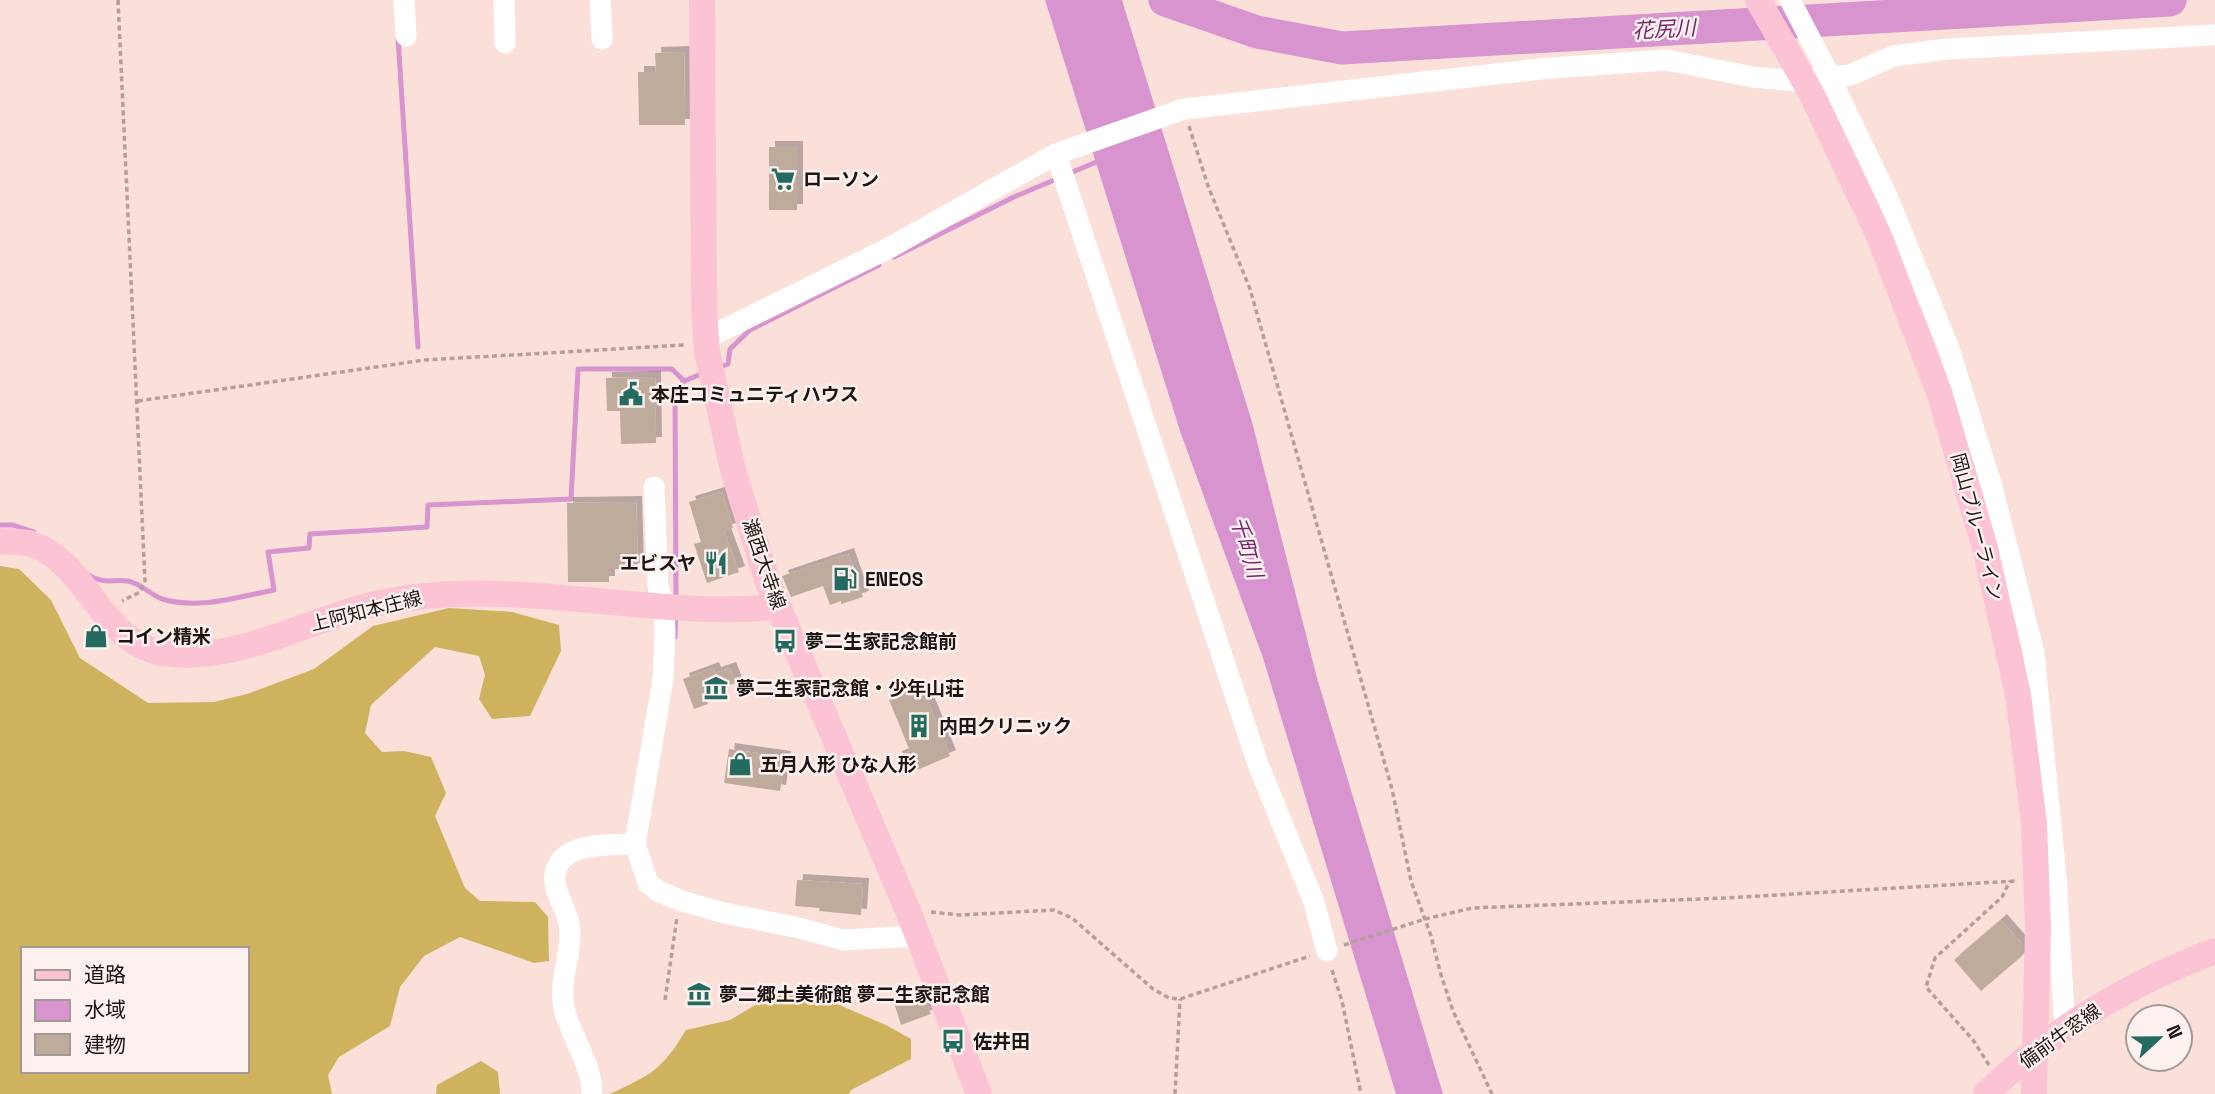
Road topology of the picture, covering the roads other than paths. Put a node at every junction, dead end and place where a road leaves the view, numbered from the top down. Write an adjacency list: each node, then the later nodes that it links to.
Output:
1 (404, 0): 8 (street)
2 (504, 0): 10 (street)
3 (600, 0): 9 (street)
4 (702, 0): 13 (main road, 瀬西大寺線)
5 (1758, 0): 24 (main road, 岡山ブルーライン)
6 (1790, 0): 11 (street)
7 (2215, 35): 11 (street)
8 (406, 36)
9 (602, 39)
10 (505, 43)
11 (1828, 72): 12 (street); 22 (street)
12 (1056, 154): 13 (street); 20 (street)
13 (706, 346): 17 (main road, 瀬西大寺線)
14 (654, 487): 16 (street)
15 (0, 541): 16 (main road, 上阿知本庄線)
16 (672, 607): 17 (main road, 上阿知本庄線); 18 (street)
17 (778, 607): 19 (main road, 瀬西大寺線)
18 (635, 844): 19 (street); 25 (street)
19 (913, 924): 26 (main road, 瀬西大寺線)
20 (1335, 948)
21 (2215, 951): 22 (main road, 備前牛窓線)
22 (2068, 1025): 23 (main road, 備前牛窓線)
23 (1994, 1086)
24 (2035, 1090)
25 (592, 1094)
26 (979, 1094)

